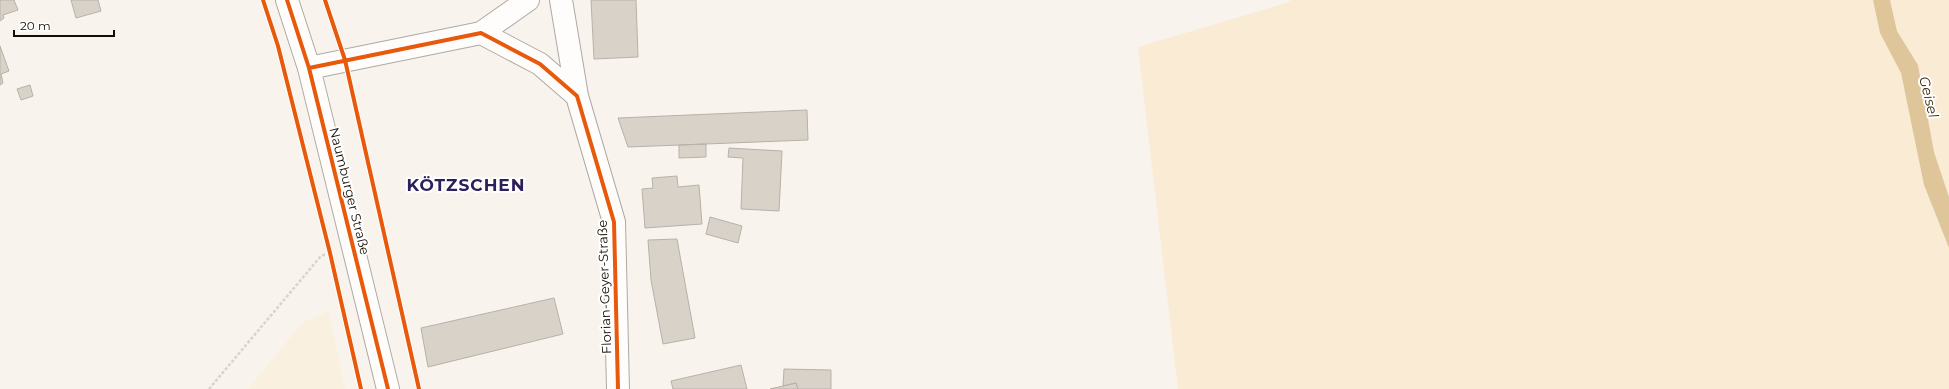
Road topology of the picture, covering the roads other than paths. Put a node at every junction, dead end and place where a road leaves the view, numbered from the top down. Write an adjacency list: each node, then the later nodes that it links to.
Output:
1 (287, 0): 5 (street, Naumburger Straße)
2 (528, 0): 4 (street)
3 (561, 0): 6 (street, Florian-Geyer-Straße)
4 (481, 33): 5 (street); 6 (street)
5 (309, 68): 7 (street, Naumburger Straße)
6 (576, 96): 8 (street, Florian-Geyer-Straße)
7 (388, 389)
8 (618, 389)

